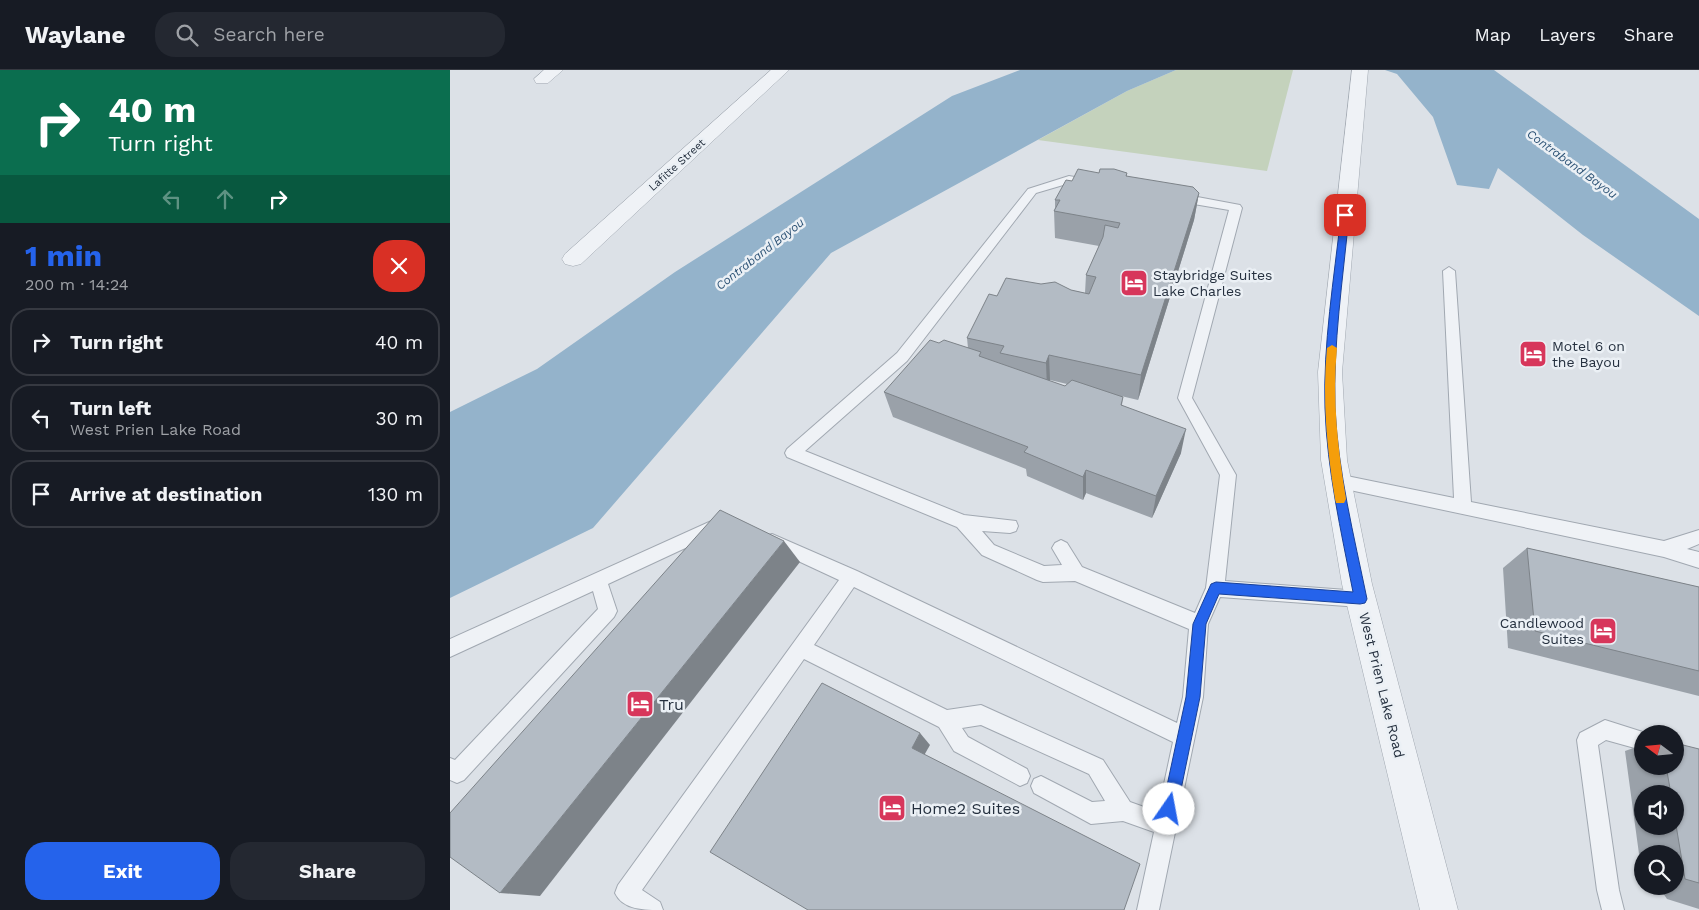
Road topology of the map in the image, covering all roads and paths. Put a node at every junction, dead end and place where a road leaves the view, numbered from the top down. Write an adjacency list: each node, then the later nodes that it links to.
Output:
1 (781, 70): 5 (street, Lafitte Street)
2 (1360, 70): 7 (street, West Prien Lake Road)
3 (1106, 185): 9 (lane)
4 (1162, 195): 20 (lane)
5 (573, 259)
6 (1449, 271): 8 (lane)
7 (1337, 482): 8 (lane); 21 (street, West Prien Lake Road)
8 (1463, 508): 15 (lane)
9 (963, 522): 11 (lane); 17 (lane)
10 (736, 525): 19 (lane)
11 (1010, 526)
12 (754, 533): 18 (lane)
13 (1699, 537): 15 (lane)
14 (1061, 548): 17 (lane)
15 (1664, 549): 16 (lane)
16 (1699, 560)
17 (1076, 573): 22 (lane)
18 (851, 577): 24 (lane); 26 (lane)
19 (598, 580): 23 (lane); 28 (lane)
20 (1216, 588): 21 (lane); 22 (lane)
21 (1360, 599): 35 (street, West Prien Lake Road)
22 (1199, 624): 26 (lane)
23 (450, 648)
24 (801, 648): 25 (lane); 33 (lane)
25 (946, 720): 29 (lane); 31 (lane)
26 (1184, 737): 32 (lane)
27 (1634, 738): 36 (lane)
28 (450, 768)
29 (1020, 776)
30 (1041, 786): 31 (lane)
31 (1124, 810): 32 (lane)
32 (1166, 826): 34 (lane)
33 (652, 910)
34 (1148, 910)
35 (1439, 910)
36 (1613, 910)

